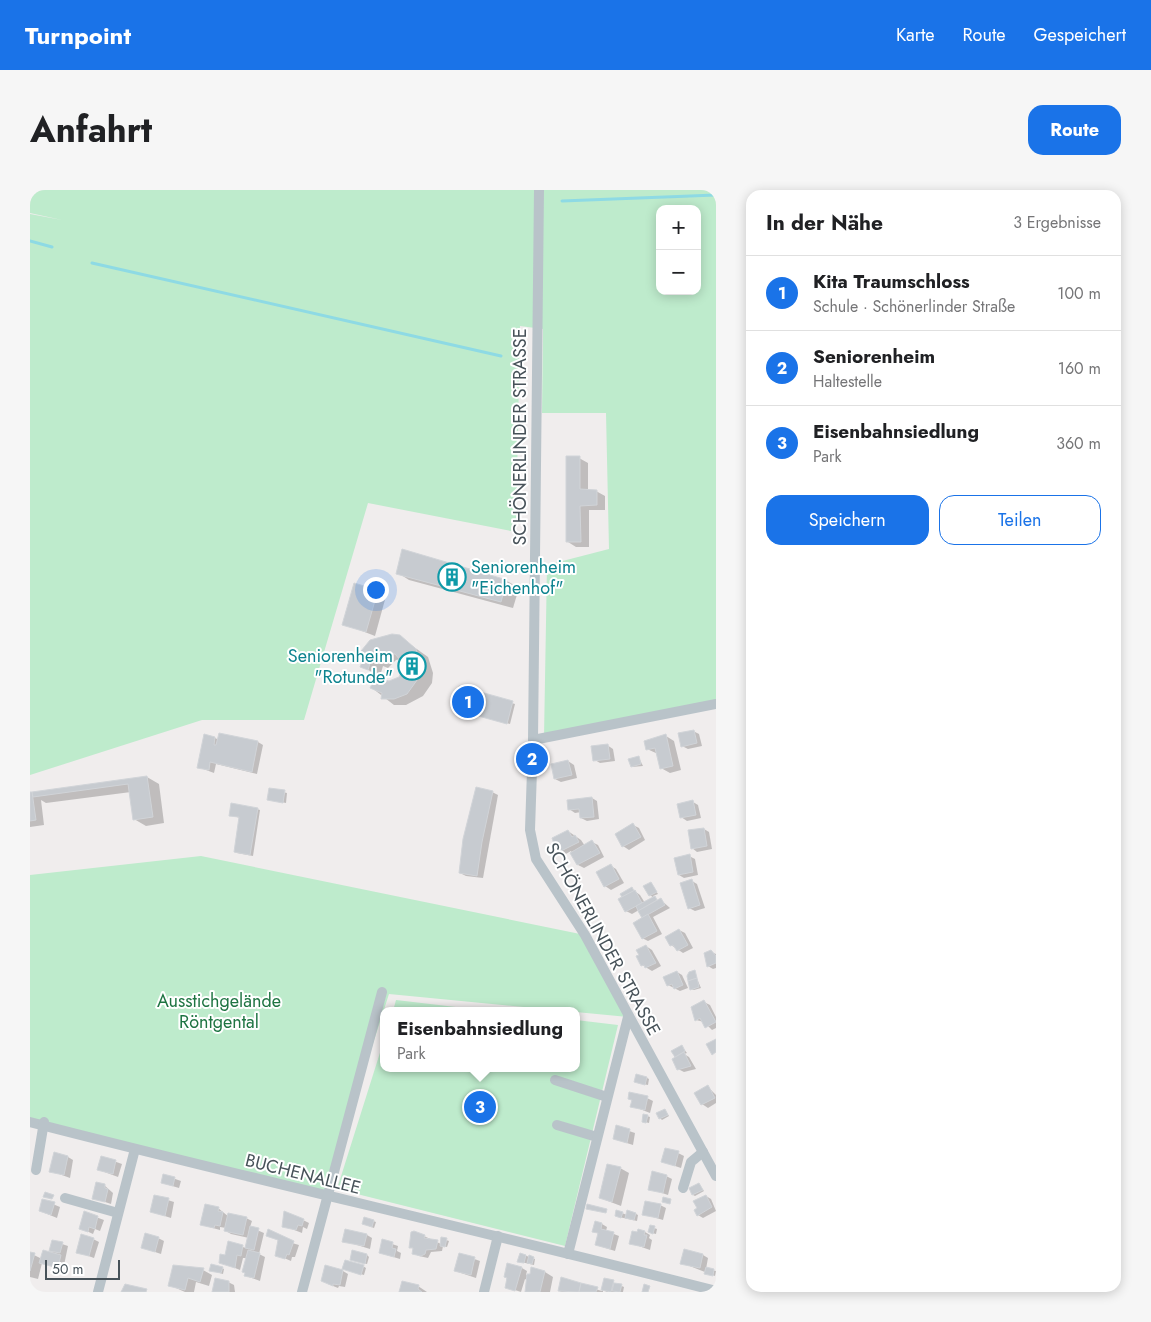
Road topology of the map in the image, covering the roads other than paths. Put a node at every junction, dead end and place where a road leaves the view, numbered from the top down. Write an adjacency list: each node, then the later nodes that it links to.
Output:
1 (539, 190): 3 (street, SCHÖNERLINDER STRASSE)
2 (716, 704): 3 (street)
3 (533, 740): 5 (street, SCHÖNERLINDER STRASSE)
4 (382, 992): 17 (street)
5 (628, 1017): 7 (street); 13 (street, SCHÖNERLINDER STRASSE)
6 (555, 1080): 7 (street)
7 (607, 1097): 11 (street)
8 (30, 1122): 9 (street, BUCHENALLEE)
9 (44, 1124): 12 (street, BUCHENALLEE); 15 (street)
10 (557, 1125): 11 (street)
11 (597, 1137): 21 (street)
12 (135, 1149): 17 (street, BUCHENALLEE); 19 (street)
13 (704, 1152): 14 (street, SCHÖNERLINDER STRASSE); 16 (street)
14 (714, 1169)
15 (36, 1170)
16 (683, 1188)
17 (327, 1197): 20 (street, BUCHENALLEE); 24 (street)
18 (65, 1198): 19 (street)
19 (118, 1213): 23 (street)
20 (498, 1236): 21 (street, BUCHENALLEE); 25 (street)
21 (568, 1254): 22 (street, BUCHENALLEE)
22 (712, 1291)
23 (98, 1292)
24 (302, 1292)
25 (484, 1292)

